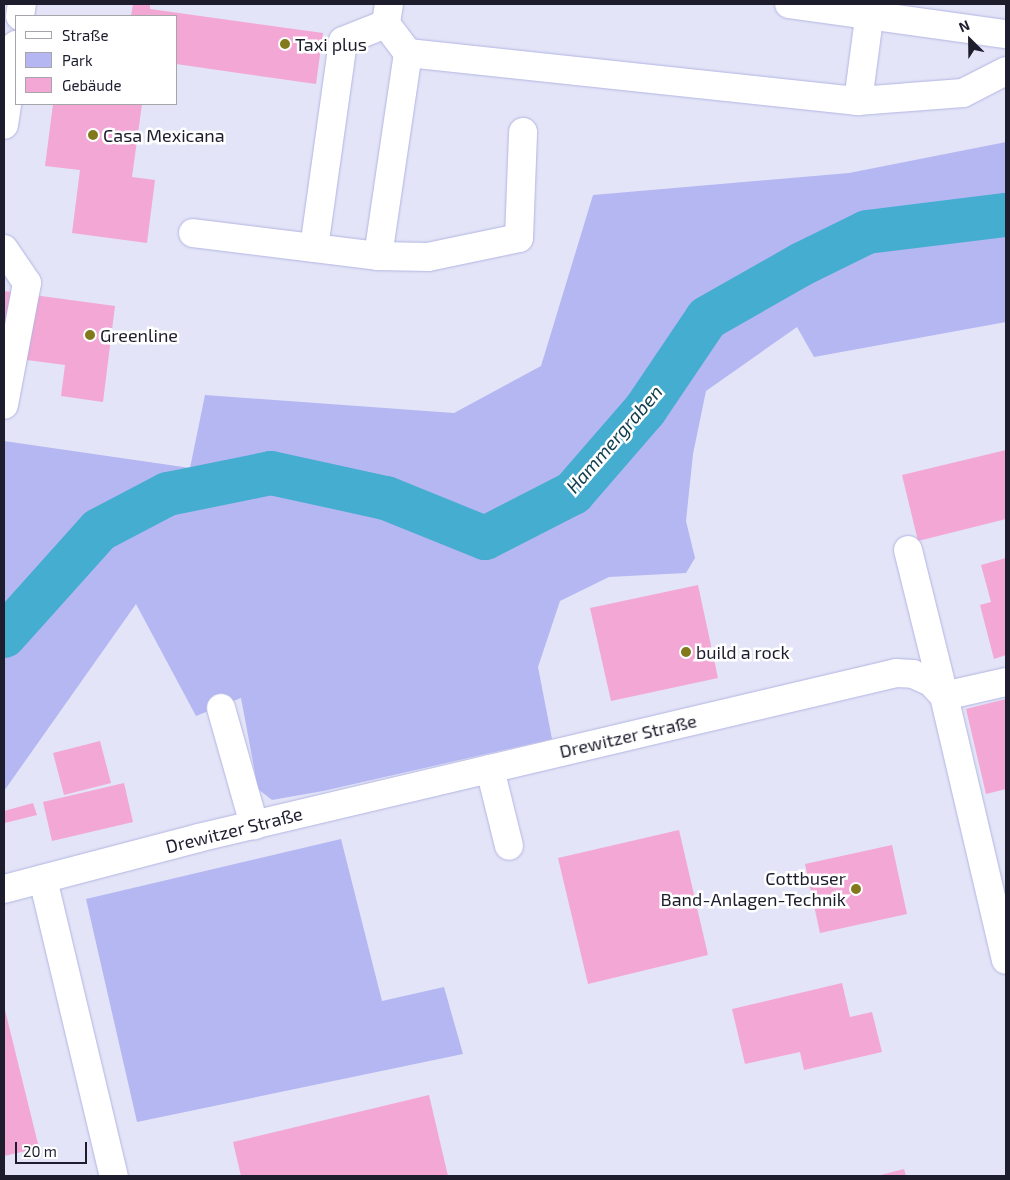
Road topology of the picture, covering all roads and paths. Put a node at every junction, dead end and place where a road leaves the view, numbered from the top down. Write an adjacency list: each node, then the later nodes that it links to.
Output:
1 (790, 4): 2 (street)
2 (870, 9): 4 (street); 8 (street)
3 (388, 14): 6 (street); 12 (street)
4 (1006, 34)
5 (15, 52): 9 (street)
6 (408, 53): 8 (street); 14 (street)
7 (1006, 71): 8 (street)
8 (858, 102)
9 (4, 125)
10 (523, 132): 14 (street)
11 (193, 233): 12 (street)
12 (314, 248): 14 (street)
13 (4, 249): 15 (street)
14 (378, 256)
15 (4, 405)
16 (908, 550): 18 (street)
17 (1006, 682): 18 (street)
18 (944, 696): 20 (street, Drewitzer Straße); 25 (street)
19 (221, 708): 21 (street)
20 (490, 769): 21 (street, Drewitzer Straße); 22 (street)
21 (254, 824): 23 (street, Drewitzer Straße)
22 (509, 846)
23 (43, 879): 24 (street, Drewitzer Straße); 26 (street)
24 (4, 889)
25 (1006, 960)
26 (114, 1176)

